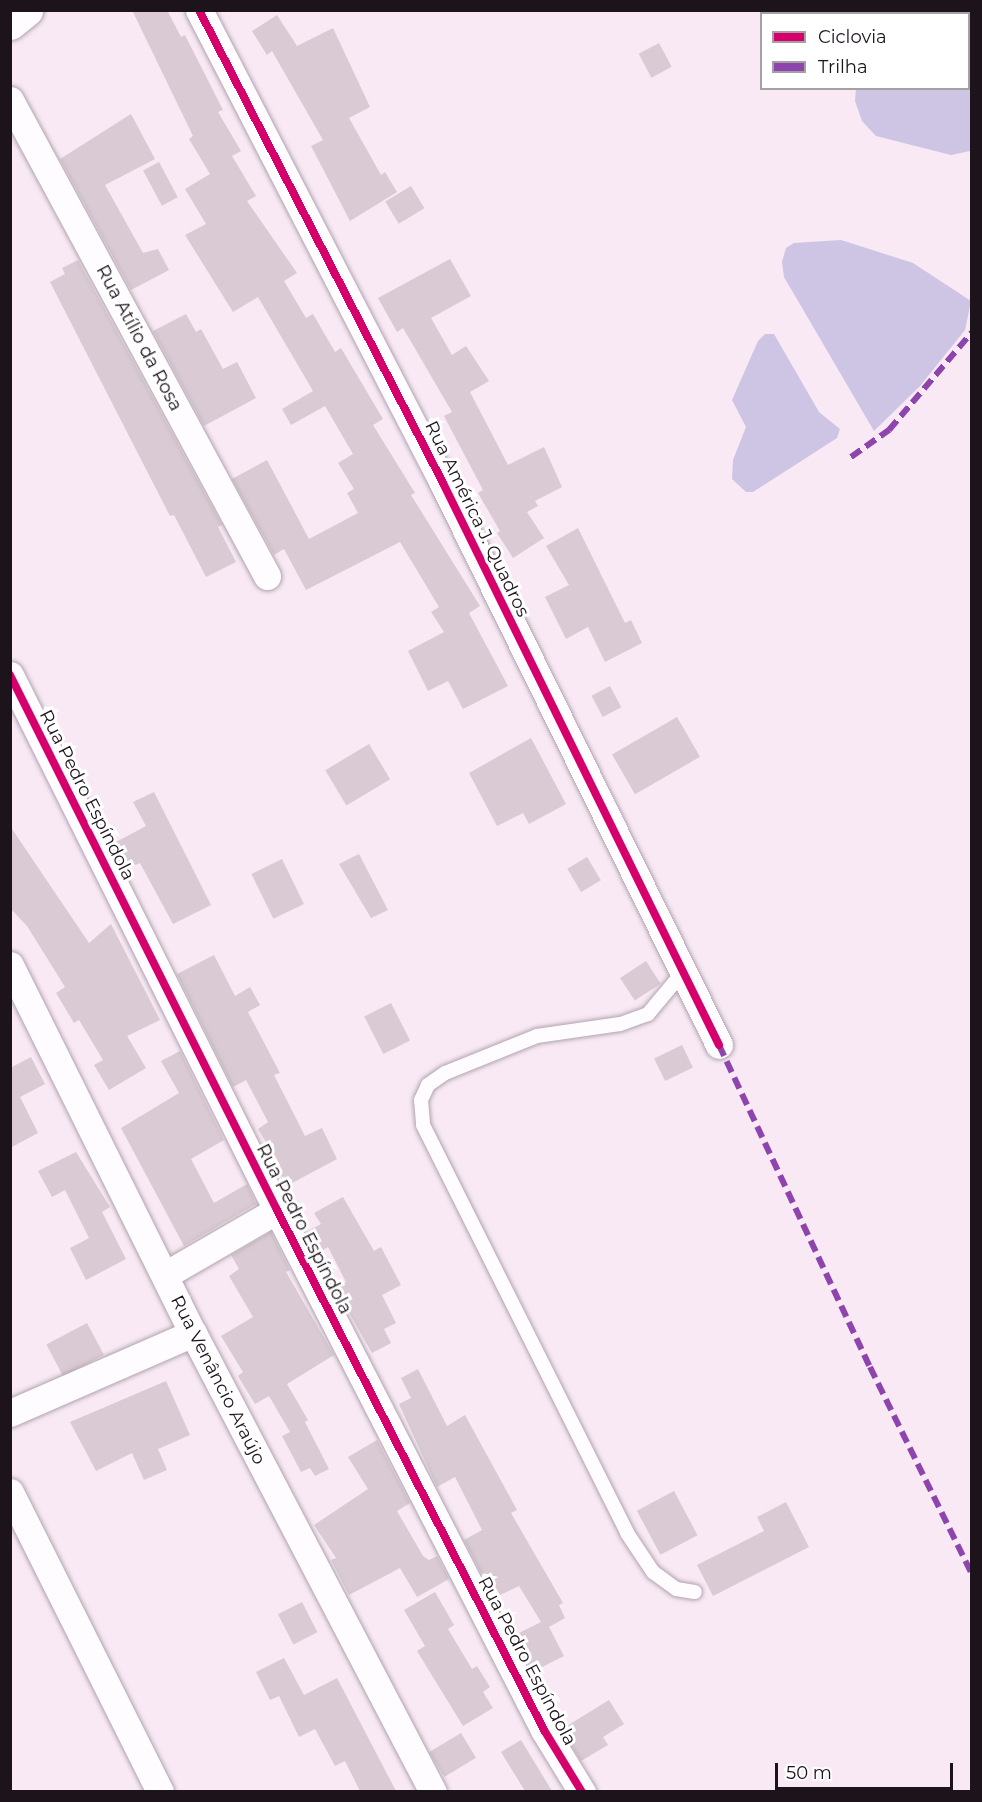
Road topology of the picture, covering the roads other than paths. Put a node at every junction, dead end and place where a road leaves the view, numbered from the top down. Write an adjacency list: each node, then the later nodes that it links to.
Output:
1 (26, 10): 3 (street)
2 (199, 10): 8 (street, Rua América J. Quadros)
3 (10, 23)
4 (10, 100): 5 (street, Rua Atílio da Rosa)
5 (267, 576)
6 (10, 675): 10 (street, Rua Pedro Espíndola)
7 (10, 965): 11 (street, Rua Venâncio Araújo)
8 (683, 972): 9 (street, Rua América J. Quadros); 15 (lane)
9 (719, 1045)
10 (277, 1210): 11 (street); 18 (street, Rua Pedro Espíndola)
11 (165, 1275): 12 (street, Rua Venâncio Araújo)
12 (193, 1333): 13 (street); 17 (street, Rua Venâncio Araújo)
13 (10, 1413)
14 (10, 1492): 16 (street)
15 (695, 1592)
16 (160, 1791)
17 (433, 1791)
18 (582, 1791)

